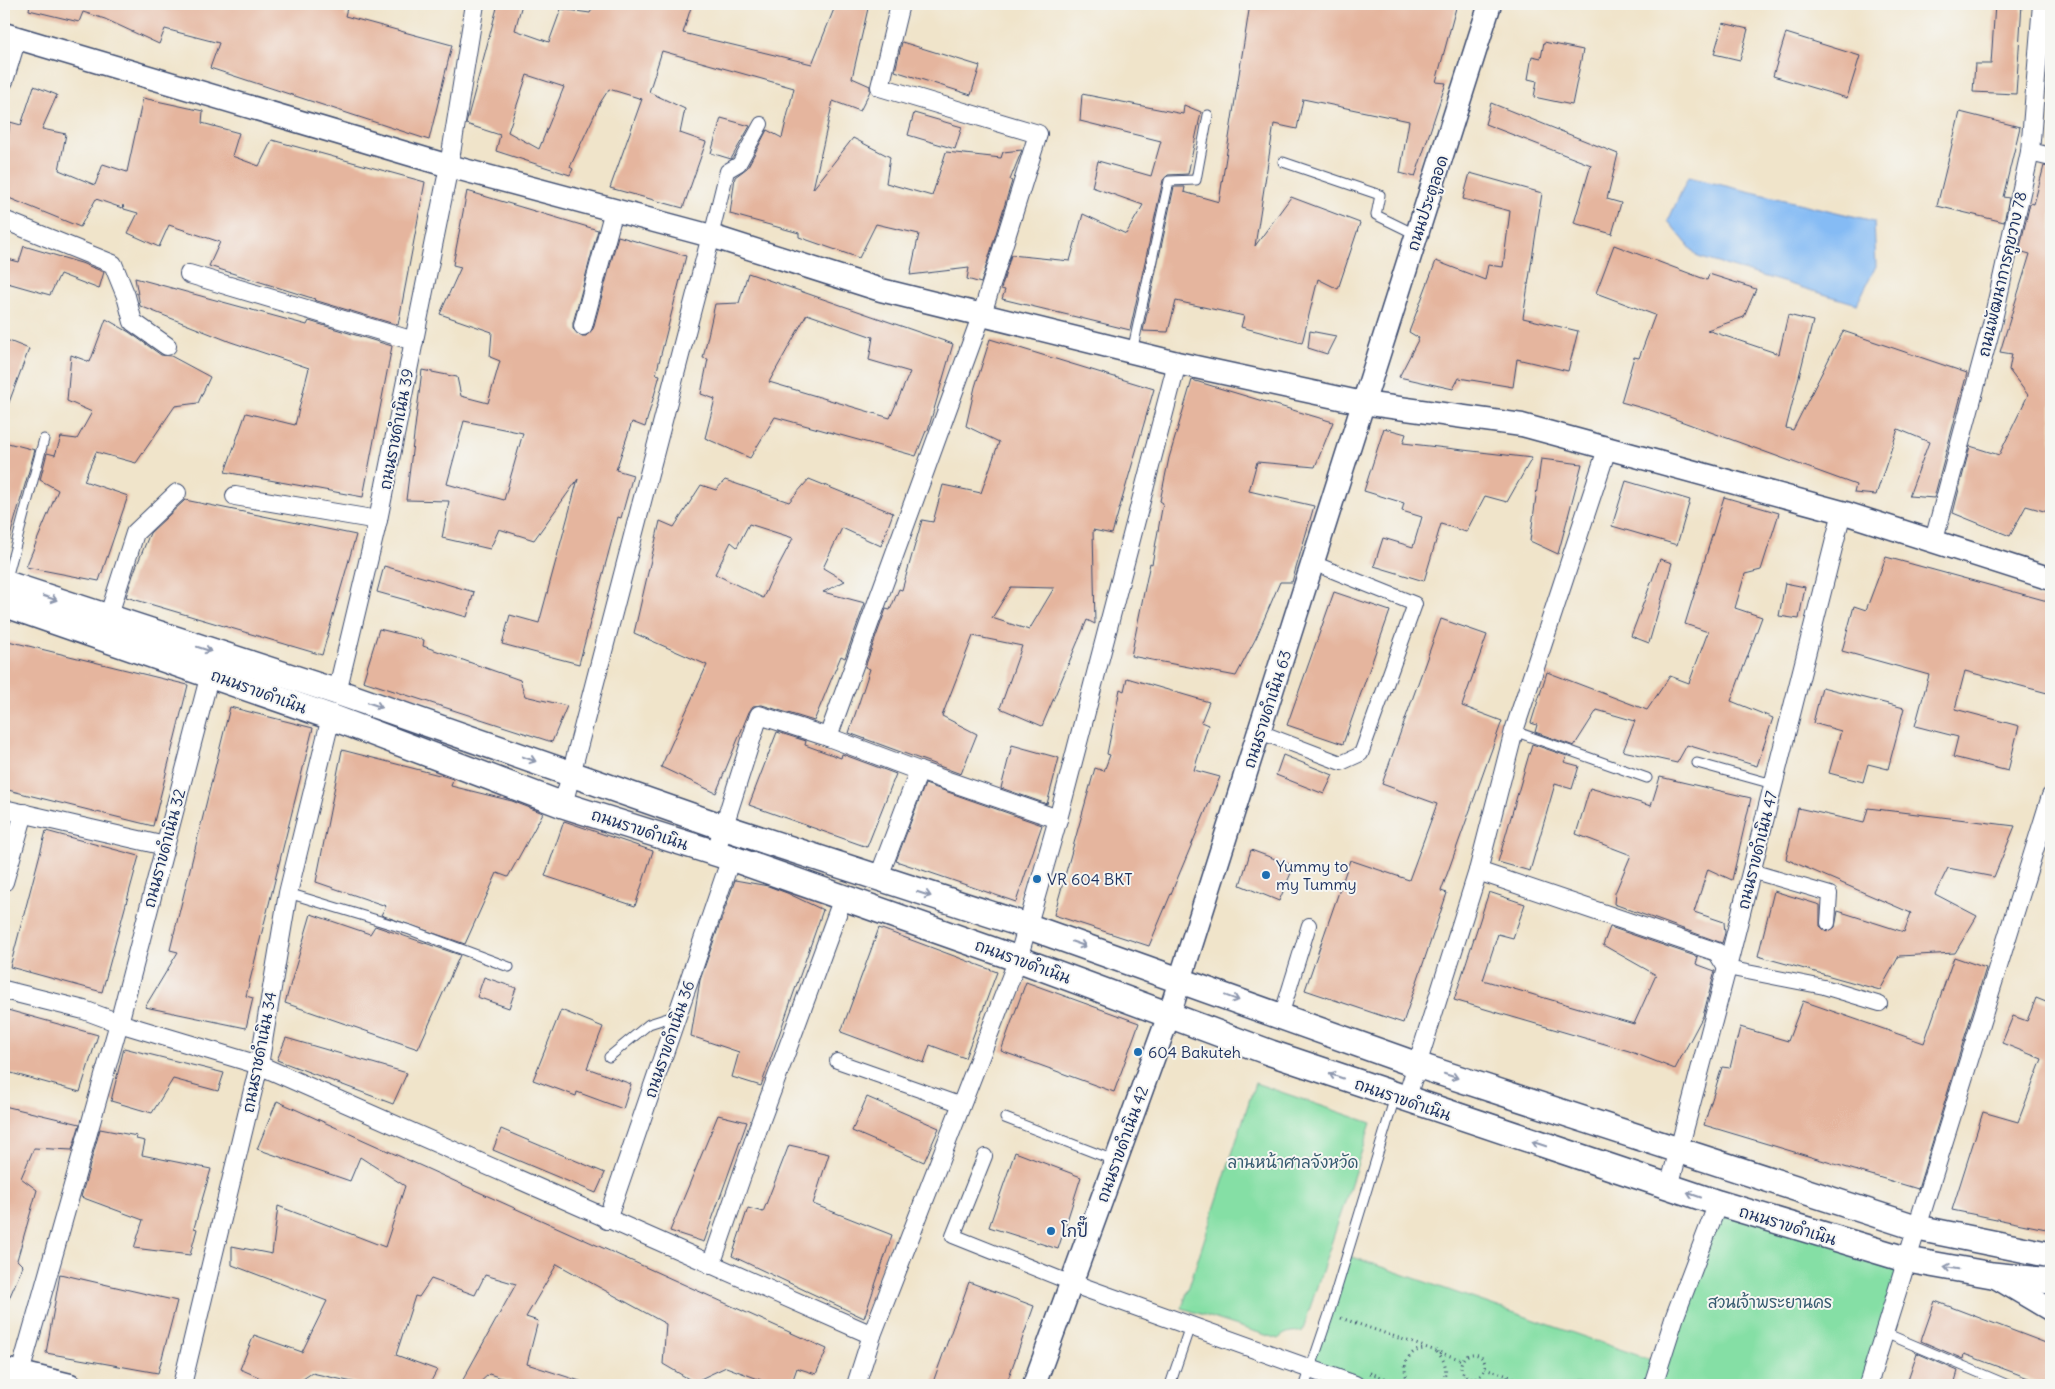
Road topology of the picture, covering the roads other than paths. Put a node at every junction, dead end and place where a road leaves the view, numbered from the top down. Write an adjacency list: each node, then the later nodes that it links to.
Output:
1 (474, 4): 12 (street, ถนนราชดำเนิน 39)
2 (900, 4): 18 (street)
3 (1490, 4): 15 (street, ถนนประตูลอด)
4 (2042, 4): 9 (street, ถนนพัฒนาการคูขวาง 78)
5 (10, 36): 6 (street); 12 (street)
6 (4, 81)
7 (1208, 115): 22 (lane)
8 (761, 124): 16 (street)
9 (2030, 152): 10 (street); 31 (street, ถนนพัฒนาการคูขวาง 78)
10 (2051, 157)
11 (1283, 162): 15 (lane)
12 (449, 166): 13 (street); 20 (street, ถนนราชดำเนิน 39)
13 (614, 210): 16 (street); 19 (street)
14 (4, 220): 21 (street)
15 (1417, 235): 24 (street, ถนนประตูลอด)
16 (711, 236): 18 (street); 44 (street)
17 (189, 274): 20 (street)
18 (982, 314): 22 (street); 41 (street)
19 (583, 326)
20 (414, 340): 30 (street, ถนนราชดำเนิน 39)
21 (167, 346)
22 (1132, 352): 23 (street)
23 (1176, 363): 24 (street); 51 (street)
24 (1363, 403): 26 (street); 32 (street, ถนนราขดำเนิน 63)
25 (44, 439): 34 (lane)
26 (1607, 448): 29 (street); 39 (street)
27 (177, 493): 35 (street)
28 (234, 496): 30 (street)
29 (1842, 512): 31 (street); 46 (street, ถนนราขดำเนิน 47)
30 (378, 520): 37 (street, ถนนราชดำเนิน 39)
31 (1934, 540): 33 (street)
32 (1313, 563): 40 (street, ถนนราขดำเนิน 63); 40 (street)
33 (2051, 579)
34 (4, 590): 35 (main road, ถนนราขดำเนิน)
35 (105, 627): 36 (main road, ถนนราขดำเนิน); 37 (main road, ถนนราขดำเนิน, one-way to 37)
36 (210, 674): 38 (main road, ถนนราขดำเนิน); 53 (street, ถนนราขดำเนิน 32)
37 (338, 692): 38 (main road); 44 (main road, ถนนราขดำเนิน, one-way to 44)
38 (331, 717): 48 (main road, ถนนราขดำเนิน); 59 (street, ถนนราชดำเนิน 34)
39 (1514, 731): 45 (lane); 55 (street)
40 (1260, 732): 67 (street, ถนนราขดำเนิน 63)
41 (828, 737): 43 (street); 52 (street, ถนนราขดำเนิน 36)
42 (1697, 764): 46 (lane)
43 (919, 771): 51 (street); 57 (street)
44 (571, 774): 48 (street); 52 (main road, ถนนราขดำเนิน)
45 (1647, 778)
46 (1773, 784): 56 (street, ถนนราขดำเนิน 47)
47 (2051, 796): 87 (street)
48 (563, 805): 54 (main road, ถนนราขดำเนิน)
49 (4, 809): 50 (street)
50 (24, 813): 53 (street); 58 (street)
51 (1058, 819): 63 (street)
52 (723, 827): 54 (street, ถนนราขดำเนิน 36); 57 (main road, ถนนราขดำเนิน)
53 (165, 846): 73 (street, ถนนราขดำเนิน 32)
54 (723, 856): 60 (main road, ถนนราขดำเนิน); 70 (street, ถนนราขดำเนิน 36)
55 (1478, 871): 66 (street); 77 (street)
56 (1751, 871): 61 (street); 66 (street, ถนนราขดำเนิน 47)
57 (878, 879): 63 (main road, ถนนราขดำเนิน, one-way to 63)
58 (4, 882)
59 (288, 893): 65 (lane); 76 (street, ถนนราชดำเนิน 34)
60 (843, 898): 64 (main road, ถนนราขดำเนิน); 90 (street)
61 (1828, 923)
62 (1309, 925): 72 (street)
63 (1027, 926): 64 (street); 67 (main road, ถนนราขดำเนิน, one-way to 67)
64 (1018, 959): 71 (main road, ถนนราขดำเนิน); 79 (street)
65 (509, 967)
66 (1727, 968): 69 (street); 81 (street, ถนนราขดำเนิน 47)
67 (1180, 980): 71 (street, ถนนราขดำเนิน 63); 72 (main road, ถนนราขดำเนิน, one-way to 72)
68 (4, 990): 73 (street)
69 (1880, 1004)
70 (677, 1015): 74 (lane); 86 (street, ถนนราขดำเนิน 36)
71 (1169, 1015): 78 (main road, ถนนราขดำเนิน, one-way to 71); 83 (street, ถนนราขดำเนิน 42)
72 (1280, 1016): 77 (main road, ถนนราขดำเนิน)
73 (118, 1022): 76 (street); 98 (street, ถนนราขดำเนิน 32)
74 (609, 1057)
75 (837, 1061): 79 (street)
76 (259, 1065): 86 (street); 101 (street, ถนนราชดำเนิน 34)
77 (1417, 1065): 78 (street); 81 (main road, ถนนราขดำเนิน, one-way to 81)
78 (1401, 1098): 84 (main road, ถนนราขดำเนิน, one-way to 78); 99 (lane)
79 (962, 1104): 97 (street)
80 (1005, 1118): 83 (lane)
81 (1679, 1151): 84 (street, ถนนราขดำเนิน 47); 87 (main road, ถนนราขดำเนิน)
82 (985, 1156): 93 (street)
83 (1116, 1161): 93 (street, ถนนราขดำเนิน 42)
84 (1669, 1187): 85 (main road, ถนนราขดำเนิน, one-way to 84)
85 (1718, 1203): 89 (main road, ถนนราขดำเนิน); 106 (street)
86 (607, 1220): 90 (street)
87 (1918, 1228): 88 (main road, ถนนราขดำเนิน); 89 (street)
88 (2051, 1255)
89 (1908, 1260): 91 (main road, ถนนราขดำเนิน, one-way to 89); 96 (street)
90 (711, 1265): 97 (street)
91 (1992, 1275): 92 (main road, ถนนราขดำเนิน); 94 (street)
92 (2051, 1281)
93 (1071, 1284): 95 (street); 103 (street, ถนนราขดำเนิน 42)
94 (2051, 1310)
95 (1190, 1326): 99 (street); 104 (lane)
96 (1885, 1333): 107 (street); 108 (lane)
97 (872, 1335): 102 (street)
98 (12, 1371): 100 (street)
99 (1307, 1377): 105 (street)
100 (57, 1384)
101 (182, 1385)
102 (856, 1385)
103 (1034, 1385)
104 (1170, 1385)
105 (1355, 1385)
106 (1653, 1385)
107 (1868, 1385)
108 (2008, 1385)

